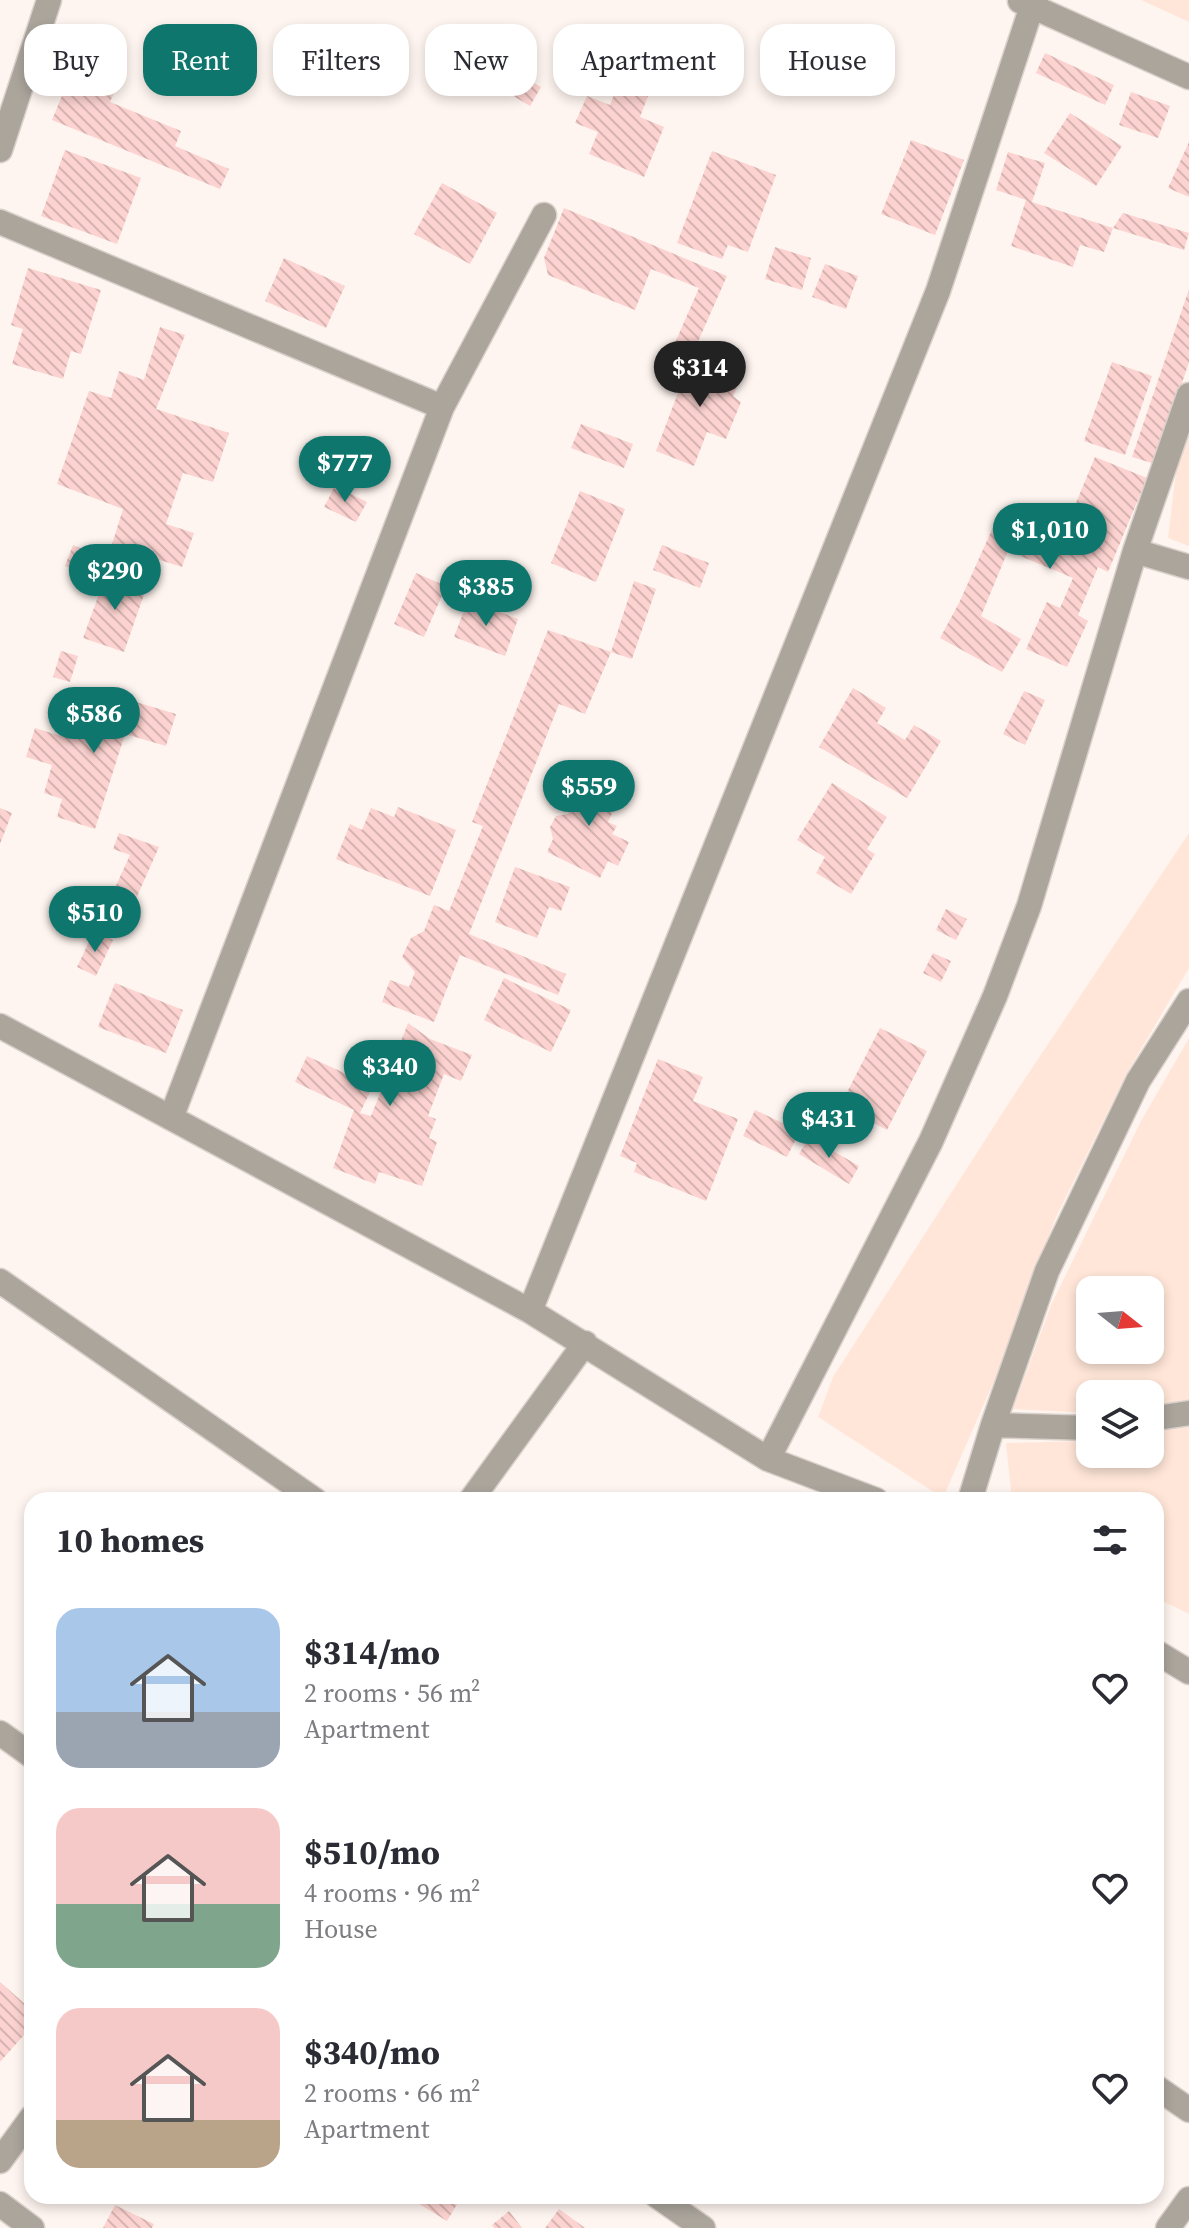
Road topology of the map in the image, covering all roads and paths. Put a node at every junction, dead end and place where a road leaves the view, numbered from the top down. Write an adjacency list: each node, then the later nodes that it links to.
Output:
1 (49, 0): 4 (street)
2 (1025, 3): 3 (street); 15 (street)
3 (1189, 77)
4 (0, 150)
5 (544, 215): 8 (street)
6 (0, 222): 8 (street)
7 (1189, 395): 9 (street)
8 (442, 407): 13 (street)
9 (1135, 551): 10 (street); 21 (street)
10 (1189, 567)
11 (1189, 1001): 19 (street)
12 (0, 1026): 13 (street)
13 (171, 1118): 15 (street)
14 (0, 1281): 22 (street)
15 (530, 1311): 16 (street)
16 (585, 1343): 21 (street); 23 (street)
17 (1189, 1413): 18 (street)
18 (1164, 1417)
19 (993, 1425): 20 (street); 25 (street)
20 (1076, 1428)
21 (768, 1459): 24 (street)
22 (303, 1492)
23 (477, 1492)
24 (855, 1492)
25 (972, 1492)
26 (1164, 1657): 27 (street)
27 (1189, 1672)
28 (0, 1733): 29 (street)
29 (24, 1750)
30 (1164, 2093): 31 (street)
31 (1189, 2110)
32 (24, 2128): 33 (street)
33 (0, 2161)
34 (1189, 2199): 39 (street)
35 (0, 2204): 37 (street)
36 (668, 2204): 38 (street)
37 (32, 2228)
38 (703, 2228)
39 (1168, 2228)

